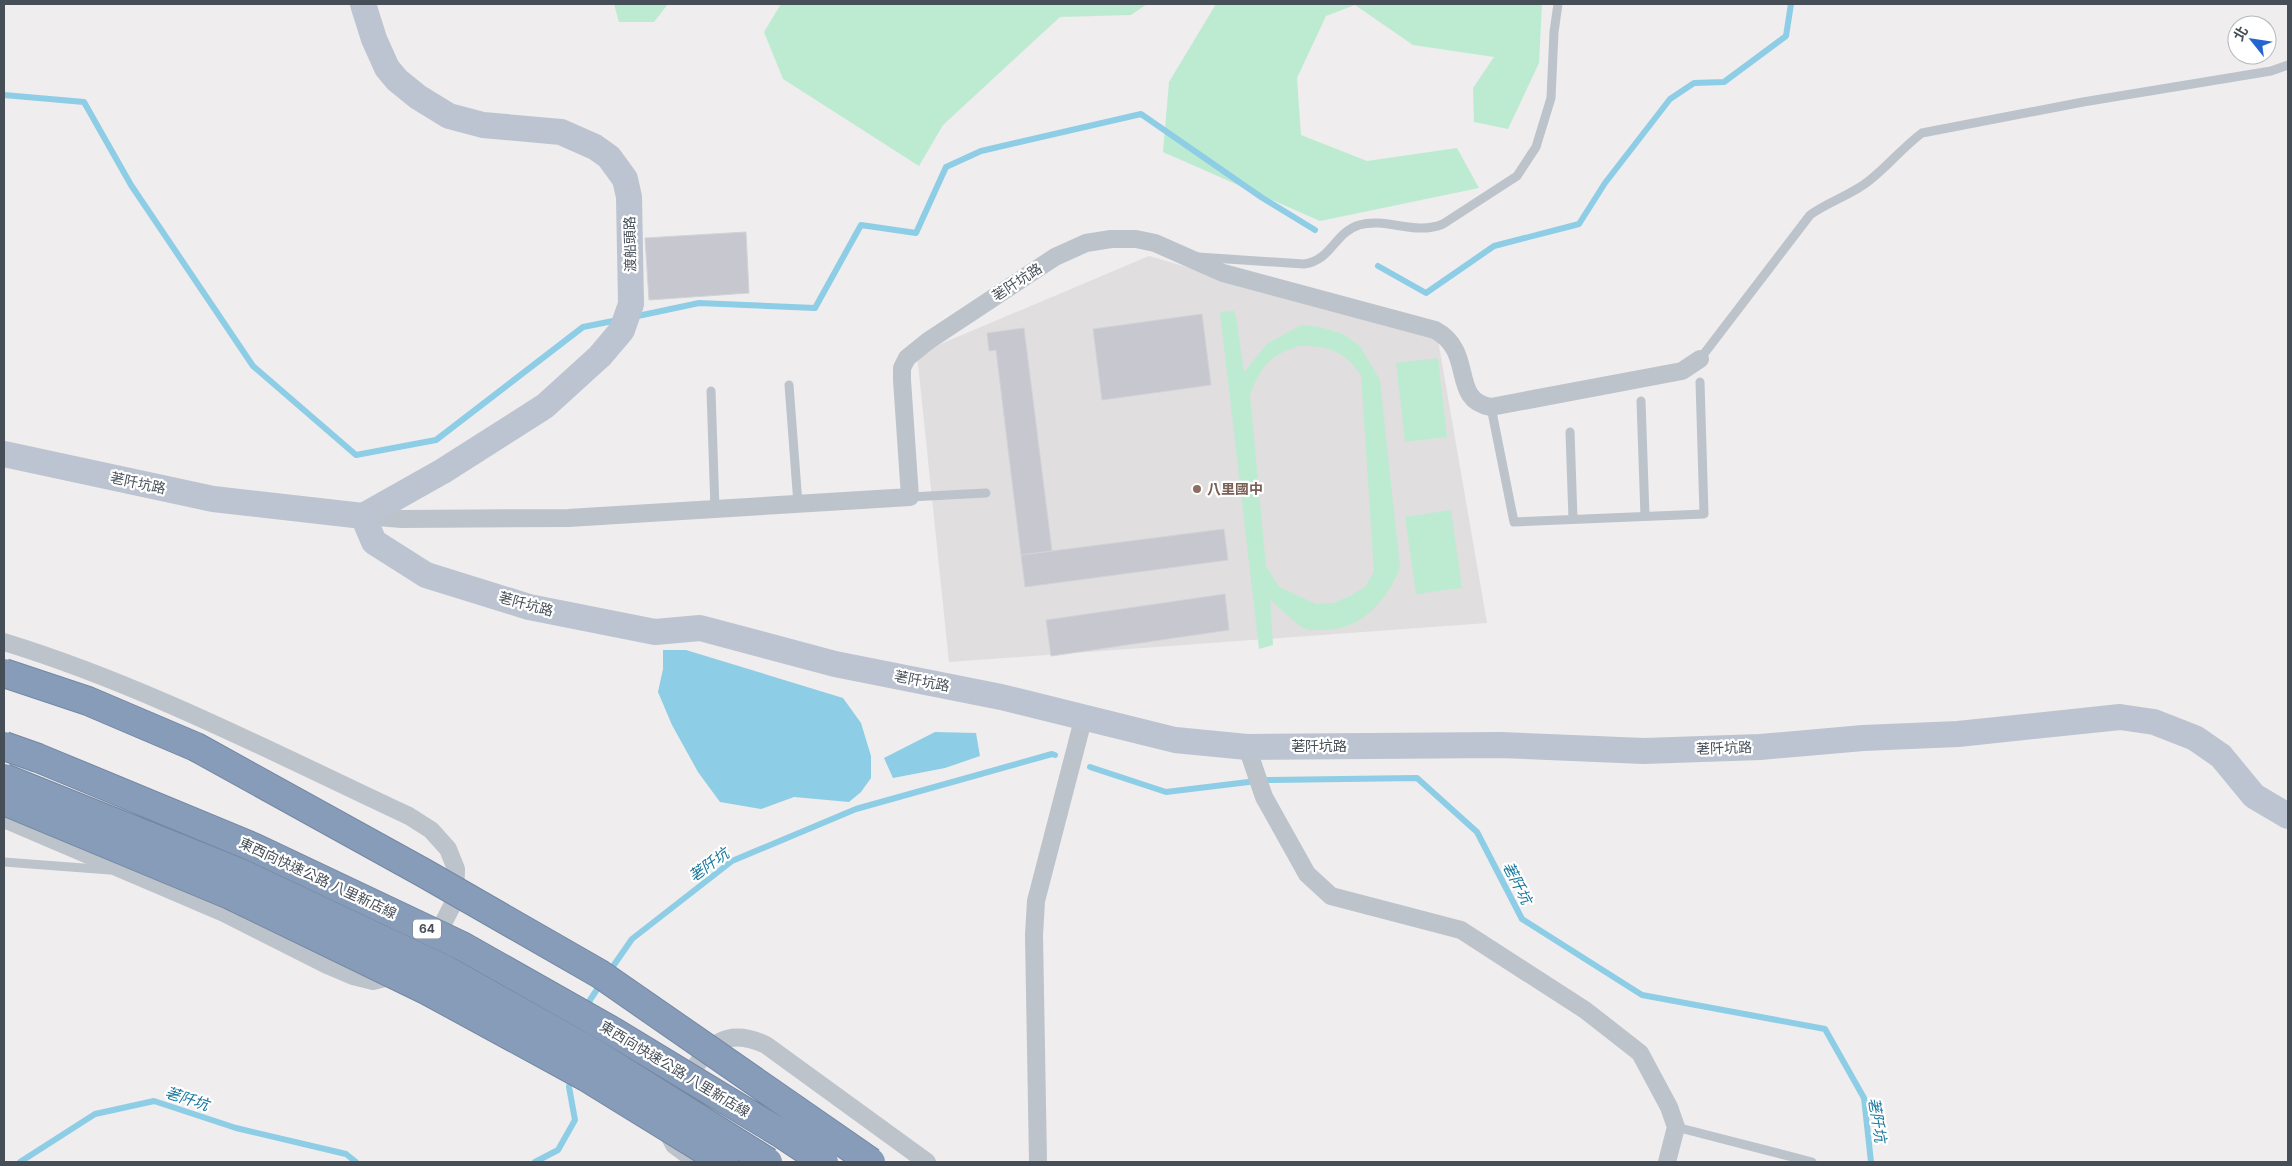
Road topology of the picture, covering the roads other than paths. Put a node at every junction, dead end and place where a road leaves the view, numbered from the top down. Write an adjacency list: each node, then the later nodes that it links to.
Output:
1 (363, 4): 17 (street, 渡船頭路)
2 (1558, 4): 4 (lane)
3 (2288, 65): 5 (lane)
4 (1180, 255): 10 (street, 荖阡坑路); 14 (street, 荖阡坑路)
5 (1700, 359): 10 (street)
6 (1700, 382): 18 (lane)
7 (789, 385): 15 (lane)
8 (711, 391): 16 (lane)
9 (1641, 401): 18 (lane)
10 (1490, 407): 19 (lane)
11 (1570, 432): 19 (lane)
12 (4, 454): 17 (street, 荖阡坑路)
13 (986, 493): 14 (lane)
14 (910, 497): 15 (street, 荖阡坑路)
15 (798, 504): 16 (street, 荖阡坑路)
16 (715, 509): 17 (street, 荖阡坑路)
17 (363, 516): 22 (street, 荖阡坑路)
18 (1645, 516): 19 (lane)
19 (1573, 519)
20 (4, 642): 31 (street)
21 (4, 673): 38 (highway, bridge)
22 (1084, 716): 24 (street, 荖阡坑路); 40 (street)
23 (4, 746): 37 (highway, 東西向快速公路 八里新店線 / 64, bridge)
24 (1250, 757): 27 (street, 荖阡坑路); 33 (street)
25 (4, 778): 36 (highway, 東西向快速公路 八里新店線 / 64, bridge)
26 (4, 801): 35 (highway, bridge)
27 (2288, 816)
28 (4, 819): 30 (street)
29 (4, 862): 30 (lane)
30 (126, 871): 31 (street)
31 (432, 946): 32 (street)
32 (680, 1088): 34 (street); 39 (street)
33 (1676, 1127): 41 (street); 42 (lane)
34 (697, 1162)
35 (724, 1162)
36 (768, 1162)
37 (824, 1162)
38 (871, 1162)
39 (927, 1162)
40 (1038, 1162)
41 (1667, 1162)
42 (1812, 1162)

